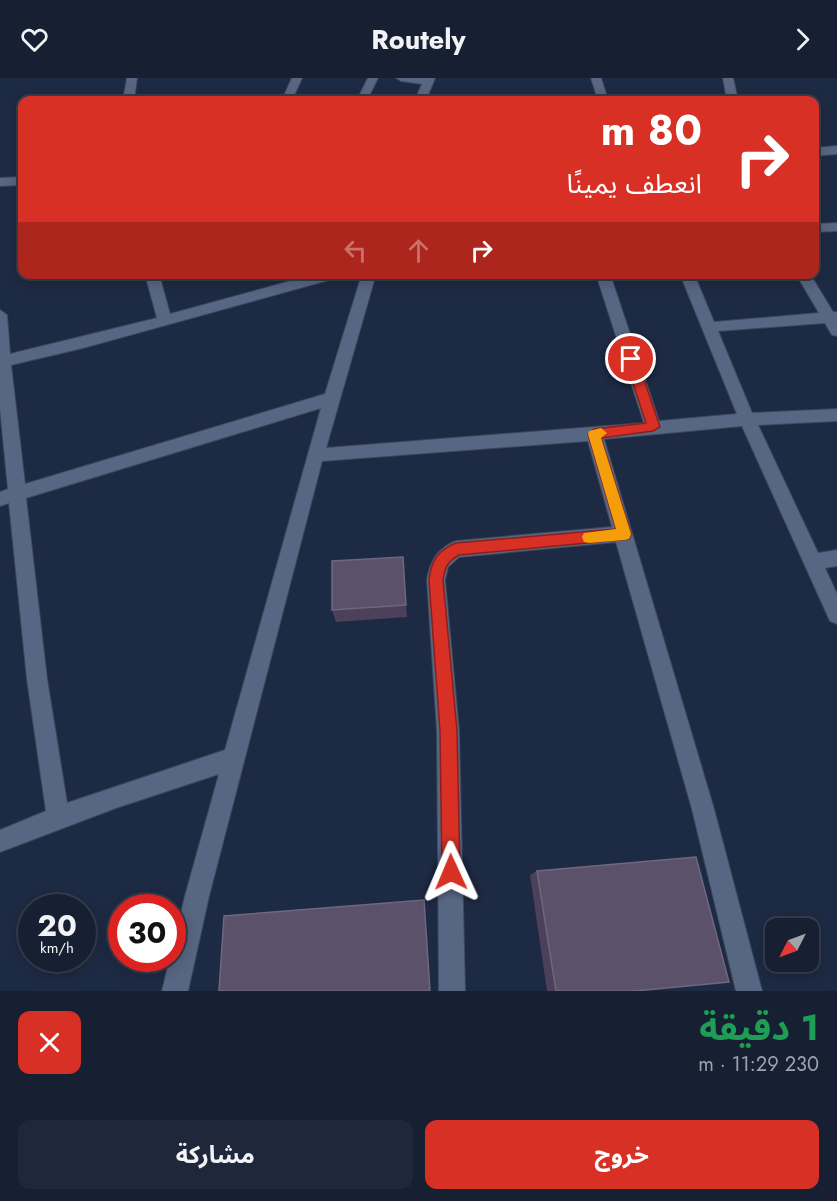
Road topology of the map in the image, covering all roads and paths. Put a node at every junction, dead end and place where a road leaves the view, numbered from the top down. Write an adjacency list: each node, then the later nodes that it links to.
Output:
1 (132, 78): 8 (street)
2 (293, 78): 9 (street)
3 (373, 78): 10 (street)
4 (401, 78): 7 (street)
5 (596, 78): 12 (street)
6 (729, 78): 13 (street)
7 (429, 80): 11 (street)
8 (130, 96)
9 (288, 96)
10 (364, 96)
11 (423, 96)
12 (602, 96)
13 (732, 96)
14 (837, 151): 15 (street)
15 (819, 152)
16 (18, 181): 17 (street)
17 (0, 182)
18 (18, 191): 19 (street)
19 (0, 192)
20 (837, 227): 21 (street)
21 (819, 228)
22 (153, 279): 30 (street)
23 (317, 279): 30 (street)
24 (368, 279): 34 (street)
25 (605, 279): 37 (street)
26 (689, 279): 32 (street)
27 (806, 279): 31 (street)
28 (0, 315): 29 (street)
29 (0, 321): 33 (street)
30 (165, 321): 33 (street)
31 (835, 322): 32 (street)
32 (710, 327): 36 (street)
33 (3, 361): 40 (street)
34 (333, 398): 39 (street); 40 (street)
35 (837, 415): 36 (street)
36 (747, 419): 37 (street); 43 (street)
37 (653, 427): 38 (street)
38 (594, 434): 39 (street); 41 (street)
39 (315, 455): 45 (street)
40 (8, 496): 46 (street)
41 (624, 534): 49 (street); 50 (street)
42 (837, 558): 43 (street)
43 (812, 562): 44 (street)
44 (837, 615)
45 (235, 758): 46 (street); 48 (street)
46 (58, 817): 47 (street)
47 (0, 841)
48 (175, 991)
49 (452, 991)
50 (748, 991)

